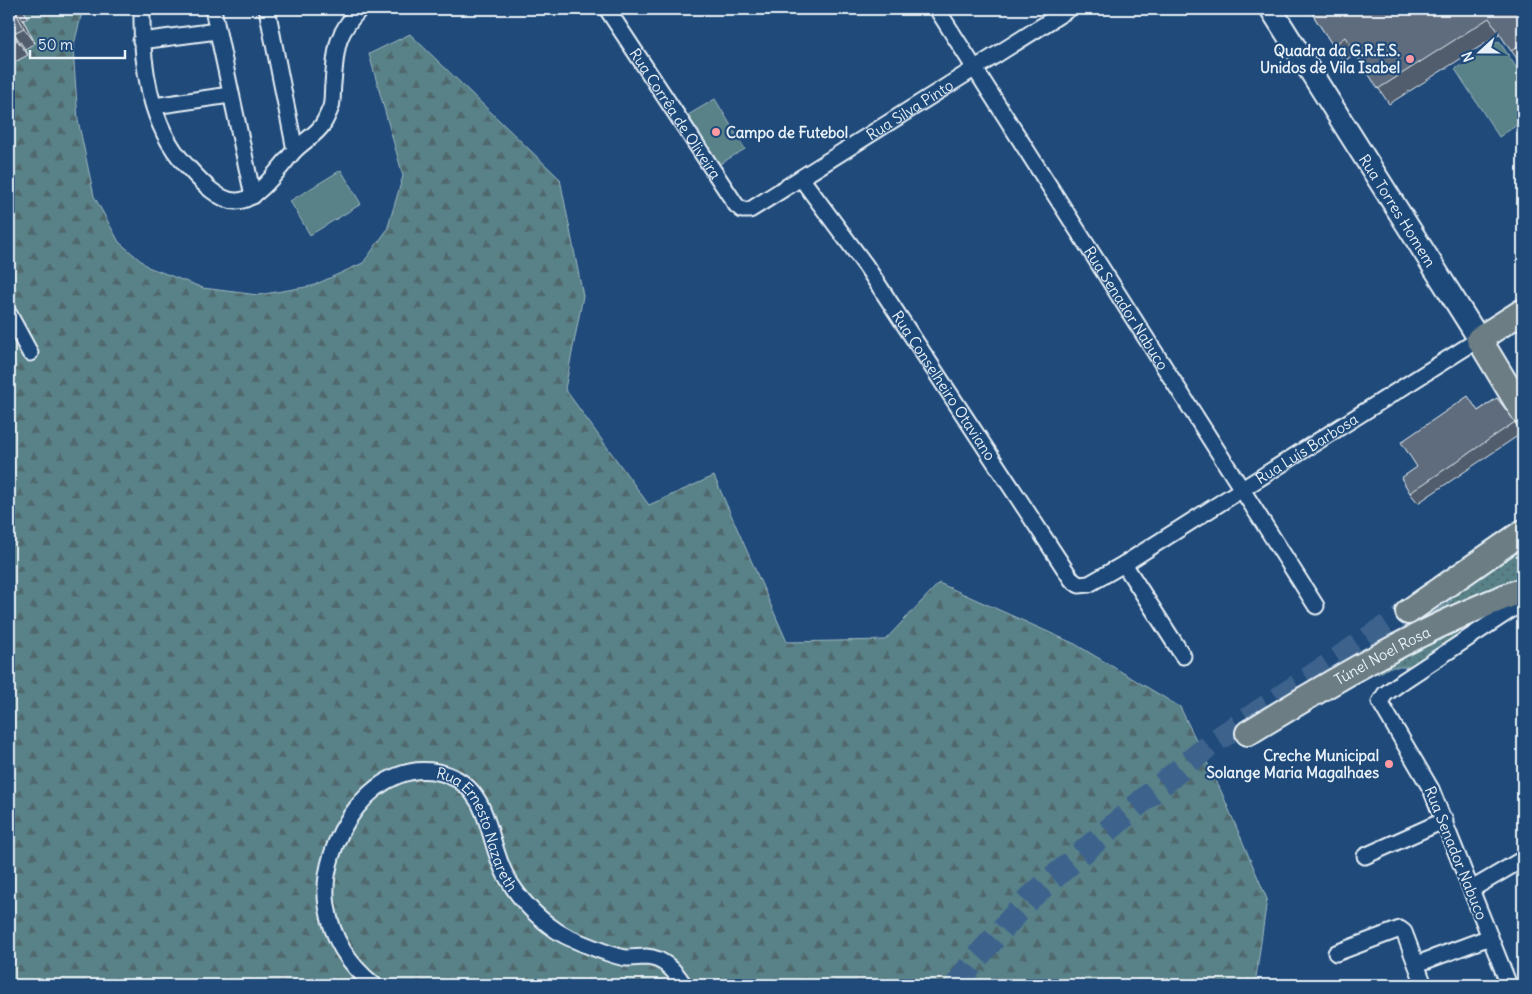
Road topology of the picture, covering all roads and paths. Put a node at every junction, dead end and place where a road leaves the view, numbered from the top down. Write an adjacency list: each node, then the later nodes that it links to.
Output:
1 (142, 9): 10 (street)
2 (213, 9): 9 (street)
3 (267, 9): 14 (street)
4 (360, 9): 14 (street)
5 (607, 9): 17 (street, Rua Corrêa de Oliveira)
6 (937, 9): 11 (street, Rua Senador Nabuco)
7 (1068, 9): 11 (street, Rua Silva Pinto)
8 (1271, 9): 20 (street, Rua Torres Homem)
9 (217, 31): 10 (street); 12 (street)
10 (141, 41): 13 (street)
11 (975, 67): 15 (street, Rua Silva Pinto); 23 (street, Rua Senador Nabuco)
12 (230, 95): 13 (street); 16 (street)
13 (154, 106): 16 (street)
14 (295, 150): 16 (street)
15 (801, 178): 17 (street, Rua Silva Pinto); 26 (street, Rua Conselheiro Otaviano)
16 (252, 196)
17 (750, 210)
18 (1523, 311): 20 (main road, Rua Luís Barbosa)
19 (9, 314): 21 (street)
20 (1479, 339): 22 (main road, Rua Torres Homem); 23 (street, Rua Luís Barbosa)
21 (30, 353)
22 (1523, 412)
23 (1242, 488): 25 (street, Rua Luís Barbosa); 29 (street, Rua Senador Nabuco)
24 (1523, 532): 30 (main road, Túnel Noel Rosa)
25 (1124, 564): 26 (street, Rua Luís Barbosa); 31 (street)
26 (1089, 584)
27 (1523, 590): 32 (main road, Túnel Noel Rosa)
28 (1523, 602): 33 (street, Rua Senador Nabuco)
29 (1316, 606)
30 (1408, 612)
31 (1182, 656)
32 (1248, 734)
33 (1444, 820): 34 (street); 36 (street, Rua Senador Nabuco)
34 (1365, 856)
35 (1523, 859): 36 (street)
36 (1472, 889): 37 (street, Rua Senador Nabuco)
37 (1490, 936): 39 (street); 43 (street, Rua Senador Nabuco)
38 (1336, 953): 39 (street)
39 (1417, 964): 42 (street)
40 (374, 985): 41 (street, Rua Ernesto Nazareth)
41 (684, 985)
42 (1424, 985)
43 (1509, 985)

